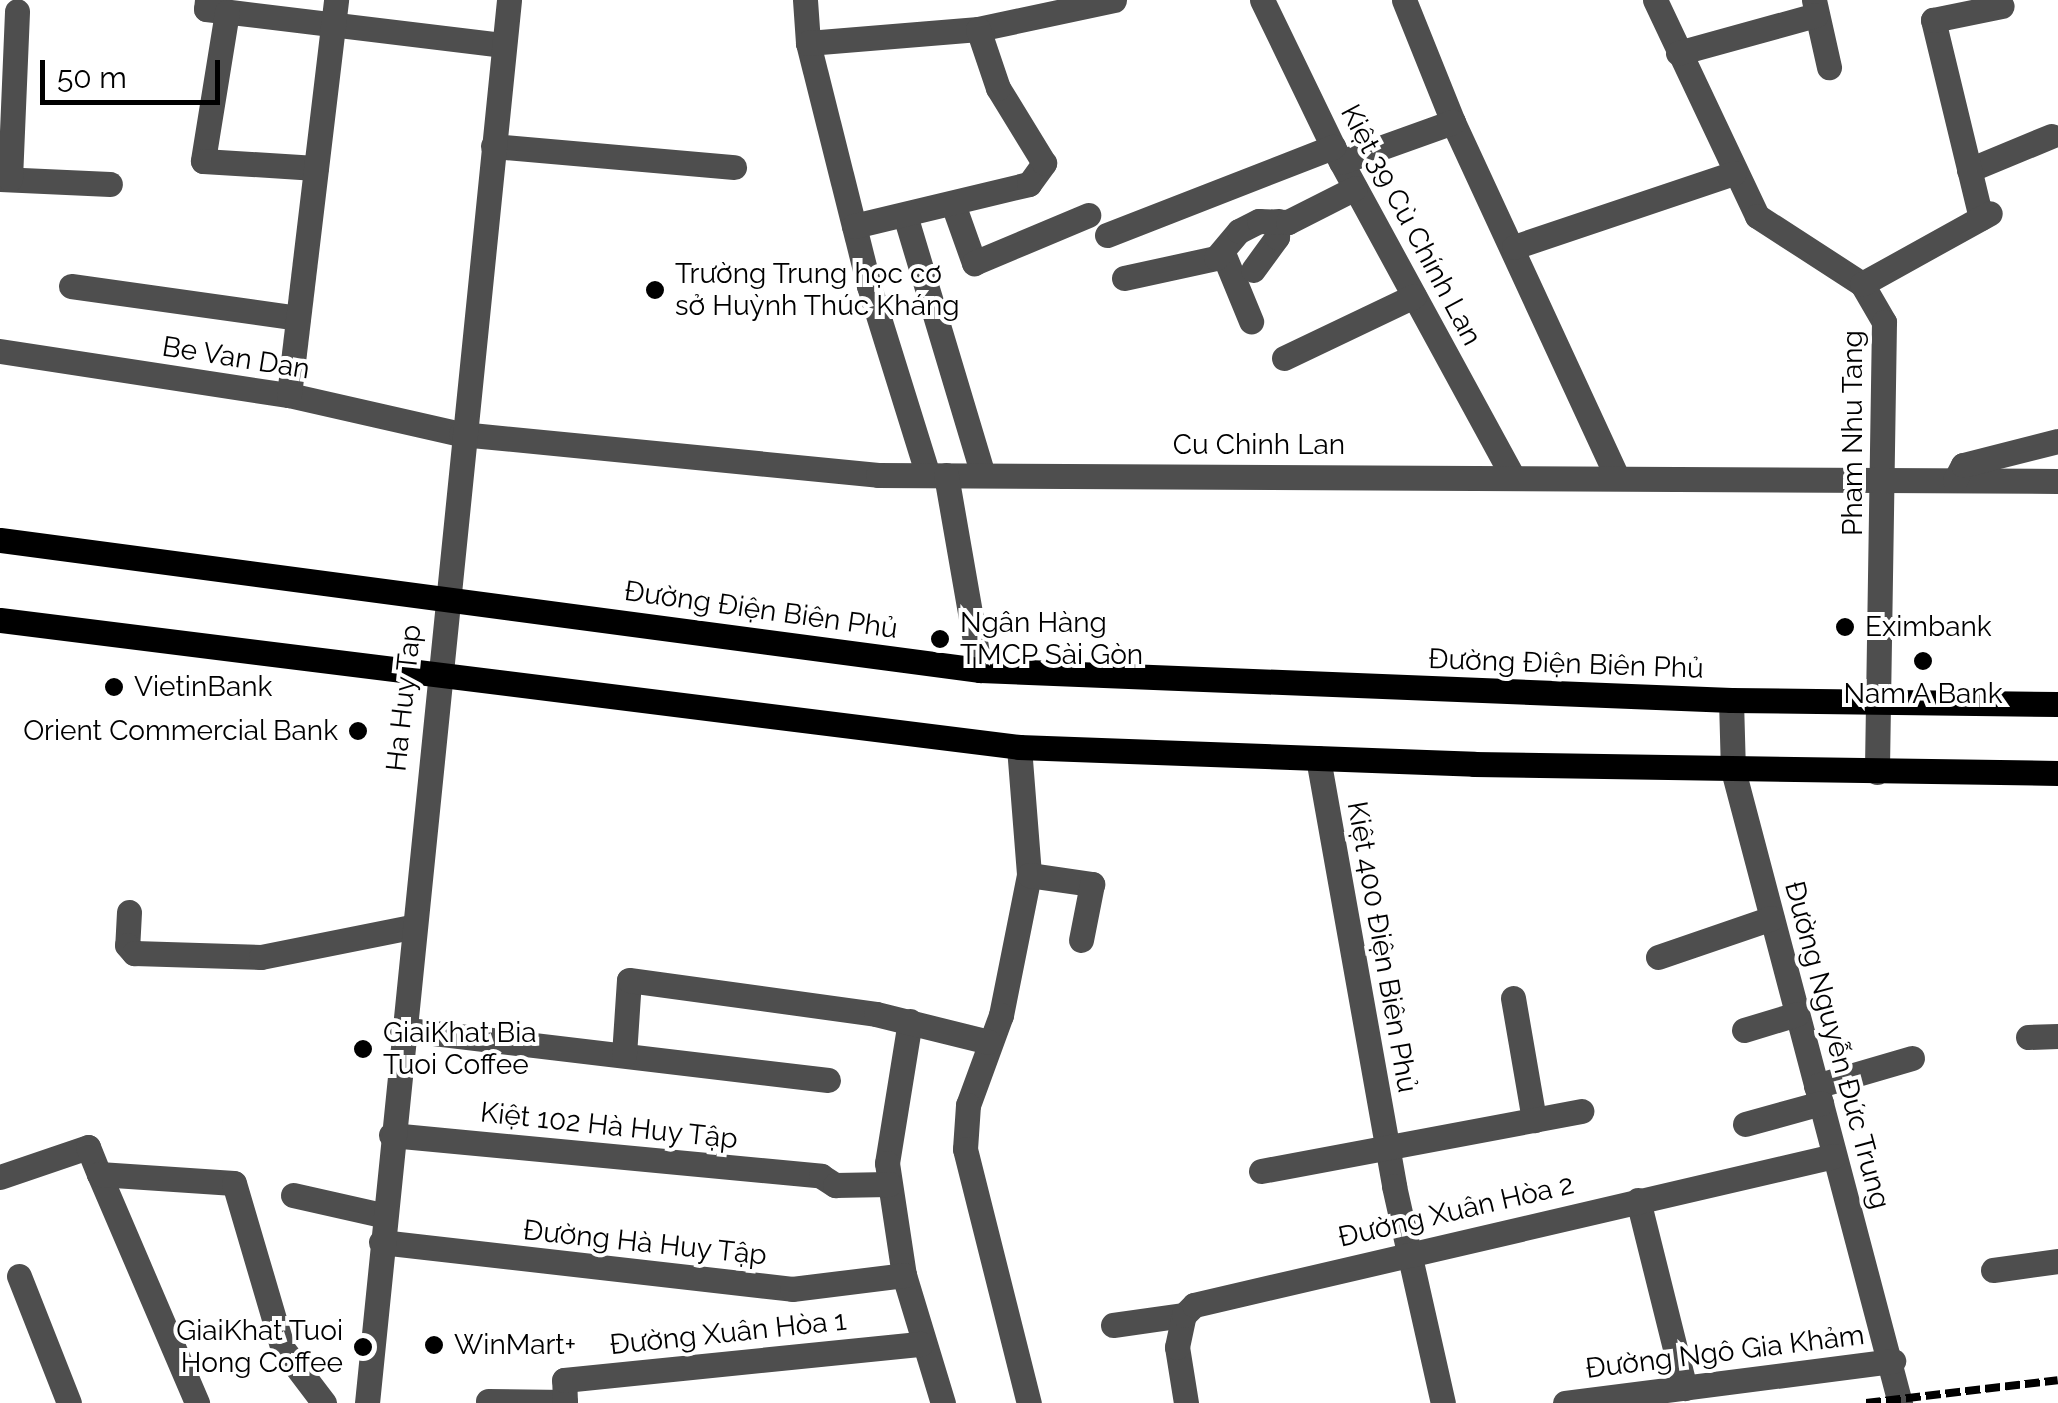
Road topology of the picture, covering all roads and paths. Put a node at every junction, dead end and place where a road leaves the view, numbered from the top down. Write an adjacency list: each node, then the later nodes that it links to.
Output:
1 (509, 0): 14 (street, Ha Huy Tap)
2 (806, 0): 13 (street)
3 (1114, 0): 12 (street)
4 (1262, 0): 20 (street, Kiệt 39 Cù Chính Lan)
5 (1404, 0): 17 (street)
6 (1655, 0): 15 (street)
7 (216, 6): 11 (street); 22 (street)
8 (2002, 6): 23 (street)
9 (1815, 7): 15 (street); 16 (street)
10 (17, 11): 25 (street)
11 (334, 12): 14 (street); 22 (street)
12 (978, 29): 13 (street); 28 (street)
13 (808, 43): 32 (street)
14 (504, 44): 19 (street, Ha Huy Tap)
15 (1678, 53): 24 (street)
16 (1829, 67)
17 (1453, 122): 20 (street); 34 (street)
18 (2051, 136): 23 (street)
19 (493, 146): 21 (street); 46 (street, Ha Huy Tap)
20 (1337, 154): 27 (street, Kiệt 39 Cù Chính Lan); 33 (street)
21 (734, 167)
22 (316, 168): 41 (street)
23 (1970, 170): 38 (street)
24 (1734, 173): 34 (street); 38 (street)
25 (5, 179): 26 (street)
26 (110, 184)
27 (1355, 188): 31 (street); 40 (street, Kiệt 39 Cù Chính Lan)
28 (953, 204): 29 (street); 30 (street)
29 (904, 215): 32 (street); 49 (street)
30 (1088, 215)
31 (1278, 221): 35 (street); 36 (street)
32 (854, 226): 48 (street)
33 (1107, 235)
34 (1514, 247): 51 (street)
35 (1223, 253): 37 (street); 42 (street)
36 (1254, 270)
37 (1124, 278)
38 (1862, 284): 52 (street, Pham Nhu Tang)
39 (72, 286): 41 (street)
40 (1414, 296): 44 (street); 50 (street, Kiệt 39 Cù Chính Lan)
41 (298, 318): 45 (street)
42 (1251, 320)
43 (0, 351): 45 (street, Be Van Dan)
44 (1284, 358)
45 (289, 395): 46 (street, Be Van Dan)
46 (461, 434): 48 (street, Cu Chinh Lan); 56 (street, Ha Huy Tap)
47 (2058, 440): 53 (street)
48 (937, 475): 49 (street, Cu Chinh Lan); 58 (street)
49 (983, 475): 50 (street, Cu Chinh Lan)
50 (1512, 476): 51 (street, Cu Chinh Lan)
51 (1617, 476): 52 (street, Cu Chinh Lan)
52 (1886, 480): 53 (street, Cu Chinh Lan); 61 (street, Pham Nhu Tang)
53 (1955, 480): 54 (street, Cu Chinh Lan)
54 (2058, 481)
55 (0, 540): 56 (main road, Đường Điện Biên Phủ)
56 (445, 598): 58 (main road, Đường Điện Biên Phủ); 59 (street, Ha Huy Tap)
57 (0, 620): 59 (main road)
58 (980, 670): 60 (main road, Đường Điện Biên Phủ)
59 (436, 678): 63 (main road); 71 (street, Ha Huy Tap)
60 (1732, 700): 61 (main road, Đường Điện Biên Phủ); 65 (street, Đường Nguyễn Đức Trung)
61 (1879, 702): 62 (main road, Đường Điện Biên Phủ); 66 (street, Pham Nhu Tang)
62 (2058, 704)
63 (1019, 747): 64 (main road); 68 (street)
64 (1318, 758): 65 (main road); 90 (street, Kiệt 400 Điện Biên Phủ)
65 (1733, 770): 66 (main road); 70 (street, Đường Nguyễn Đức Trung)
66 (1877, 772): 67 (main road)
67 (2058, 773)
68 (1029, 875): 72 (street); 81 (street)
69 (129, 912): 71 (street)
70 (1772, 918): 73 (street); 75 (street, Đường Nguyễn Đức Trung)
71 (411, 927): 77 (street, Ha Huy Tap)
72 (1080, 940)
73 (1658, 957)
74 (1513, 998): 87 (street)
75 (1797, 1014): 78 (street); 85 (street, Đường Nguyễn Đức Trung)
76 (910, 1021): 81 (street); 82 (street); 95 (street)
77 (400, 1030): 82 (street); 89 (street, Ha Huy Tap)
78 (1744, 1030)
79 (2058, 1036): 80 (street)
80 (2028, 1037)
81 (989, 1042): 117 (street)
82 (624, 1054): 84 (street)
83 (1912, 1058): 85 (street)
84 (828, 1080)
85 (1819, 1095): 88 (street); 91 (street, Đường Nguyễn Đức Trung)
86 (1581, 1111): 87 (street)
87 (1534, 1120): 90 (street)
88 (1745, 1124)
89 (390, 1135): 95 (street, Kiệt 102 Hà Huy Tập); 98 (street, Ha Huy Tap)
90 (1386, 1146): 92 (street); 100 (street, Kiệt 400 Điện Biên Phủ)
91 (1834, 1156): 97 (street, Đường Xuân Hòa 2); 108 (street, Đường Nguyễn Đức Trung)
92 (1261, 1171)
93 (100, 1174): 94 (street); 113 (street); 114 (street)
94 (0, 1177)
95 (889, 1184): 103 (street)
96 (293, 1195): 98 (street)
97 (1638, 1200): 100 (street, Đường Xuân Hòa 2); 109 (street)
98 (382, 1214): 99 (street, Ha Huy Tap)
99 (381, 1242): 103 (street, Đường Hà Huy Tập); 115 (street, Ha Huy Tap)
100 (1407, 1251): 105 (street, Đường Xuân Hòa 2); 119 (street, Kiệt 400 Điện Biên Phủ)
101 (2058, 1262): 102 (street)
102 (1993, 1270)
103 (904, 1275): 107 (street)
104 (19, 1276): 112 (street)
105 (1184, 1315): 106 (street, Đường Xuân Hòa 2); 118 (street)
106 (1112, 1325)
107 (922, 1344): 111 (street, Đường Xuân Hòa 1); 116 (street)
108 (1893, 1361): 109 (street, Đường Ngô Gia Khảm); 121 (street, Đường Nguyễn Đức Trung)
109 (1685, 1388): 120 (street, Đường Ngô Gia Khảm)
110 (488, 1401): 111 (street)
111 (565, 1402)
112 (68, 1403)
113 (197, 1403)
114 (324, 1403)
115 (367, 1403)
116 (943, 1403)
117 (1029, 1403)
118 (1186, 1403)
119 (1443, 1403)
120 (1565, 1403)
121 (1900, 1403)

